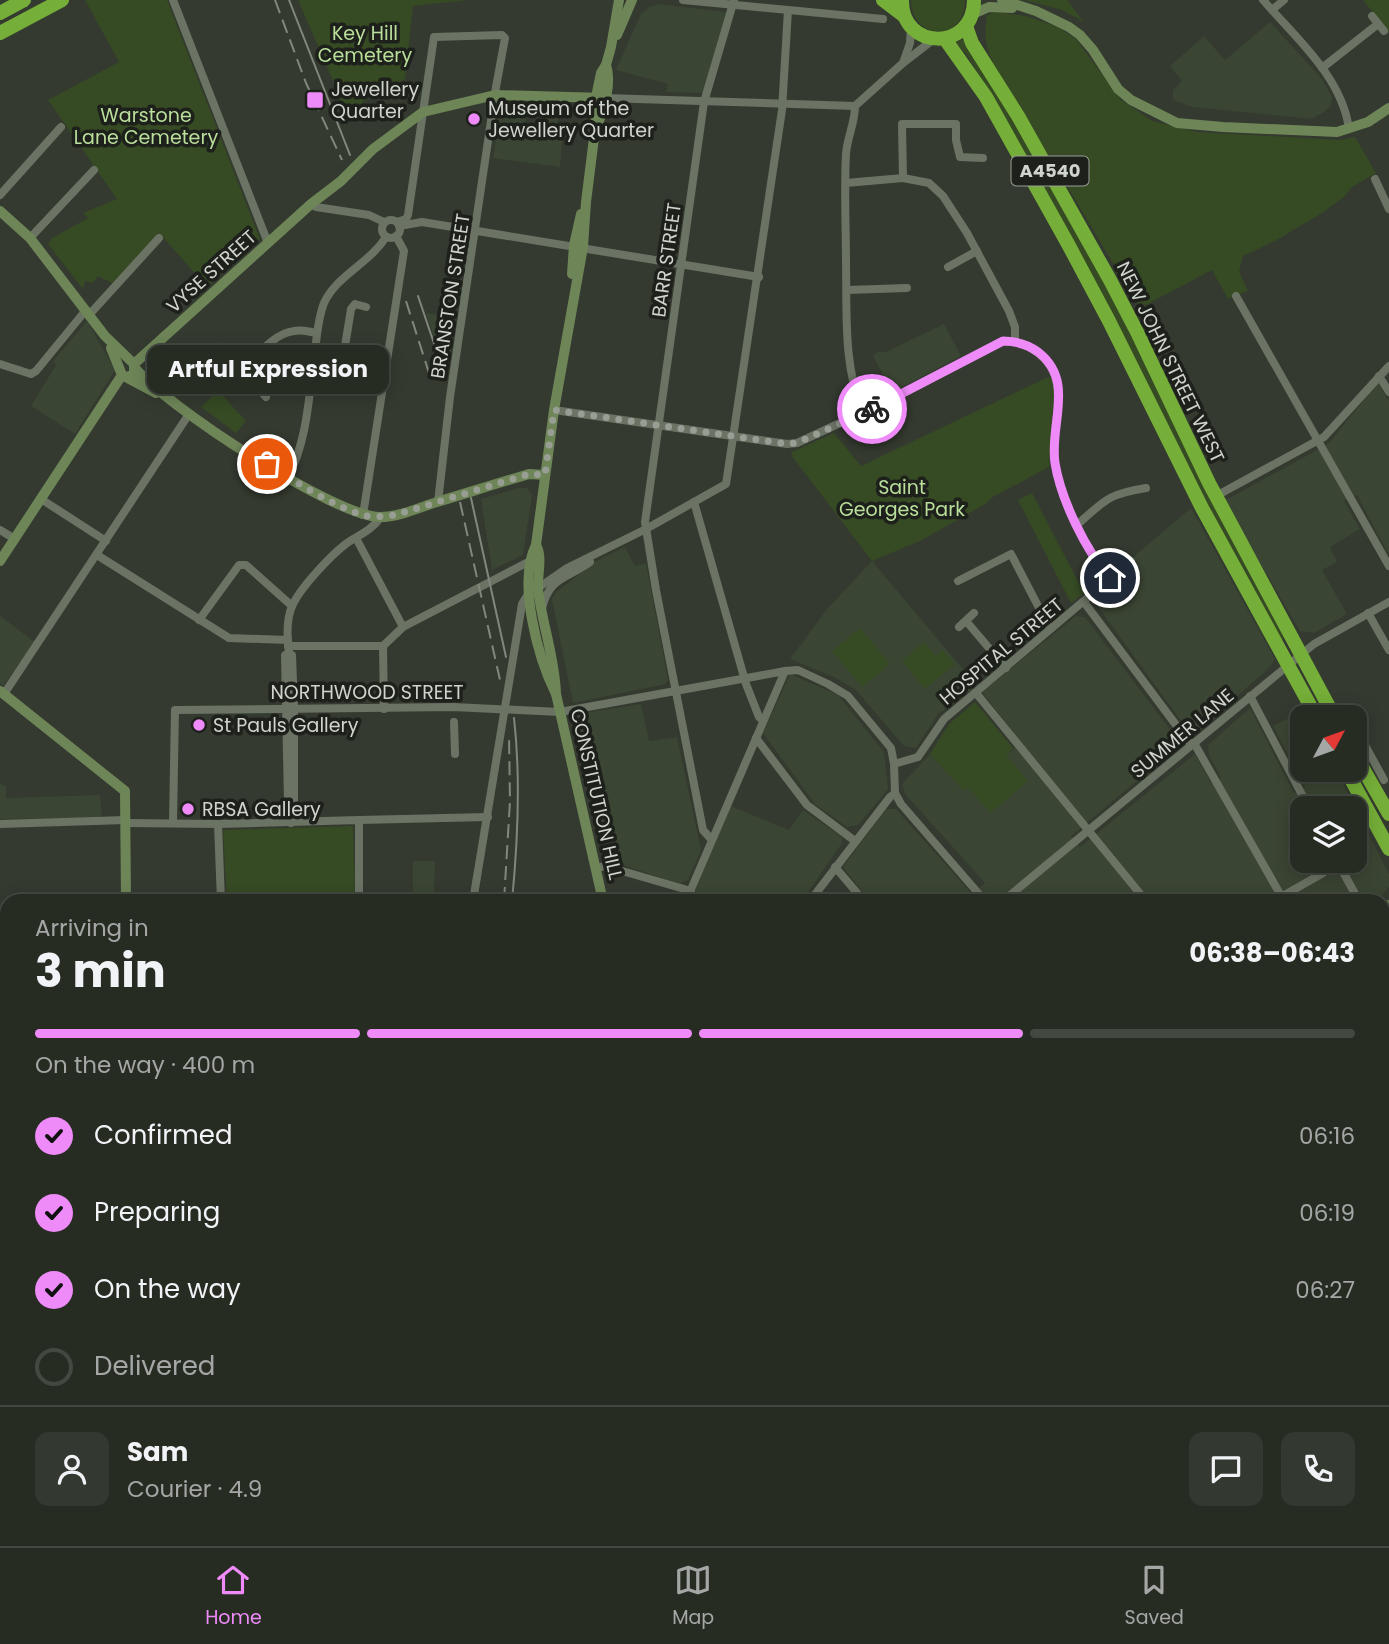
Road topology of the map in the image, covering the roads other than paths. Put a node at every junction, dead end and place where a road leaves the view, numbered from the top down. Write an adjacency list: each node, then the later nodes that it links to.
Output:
1 (24, 0): 16 (highway)
2 (62, 0): 21 (highway)
3 (173, 0): 52 (street)
4 (619, 0): 23 (street)
5 (632, 0): 23 (street)
6 (683, 0): 12 (street)
7 (883, 0): 19 (highway, A4540)
8 (902, 0): 19 (highway)
9 (1002, 0): 15 (street)
10 (1263, 0): 14 (street)
11 (1284, 0): 14 (street)
12 (734, 3): 13 (street); 28 (street, BARR STREET)
13 (788, 10): 18 (street); 29 (street)
14 (1272, 10): 25 (street)
15 (1036, 11): 17 (street); 34 (street)
16 (0, 13)
17 (971, 13): 22 (highway); 88 (highway, NEW JOHN STREET WEST / A4540)
18 (883, 19)
19 (907, 22): 22 (highway, A4540); 24 (street)
20 (1384, 32): 25 (street)
21 (0, 33)
22 (940, 39): 24 (street); 125 (highway, NEW JOHN STREET WEST / A4540)
23 (611, 47): 27 (street)
24 (903, 63): 30 (street)
25 (1322, 68): 34 (street)
26 (495, 95): 27 (street, VYSE STREET); 32 (street, VYSE STREET); 32 (street, BRANSTON STREET); 48 (street, BRANSTON STREET)
27 (601, 97): 28 (street); 53 (street)
28 (705, 102): 29 (street); 55 (street, BARR STREET)
29 (782, 104): 30 (street); 57 (street)
30 (855, 106): 39 (street)
31 (1389, 108): 34 (street)
32 (423, 112): 41 (street, VYSE STREET); 44 (street)
33 (61, 127): 40 (street)
34 (1349, 129)
35 (983, 158): 37 (street)
36 (94, 170): 51 (street)
37 (903, 178): 39 (street); 54 (street)
38 (1375, 179): 42 (street)
39 (846, 183): 59 (street)
40 (0, 195)
41 (312, 204): 45 (street); 52 (street, VYSE STREET)
42 (1389, 209)
43 (0, 211): 51 (street)
44 (406, 219): 46 (street); 47 (street)
45 (384, 222): 47 (street); 49 (street)
46 (422, 222): 47 (street); 48 (street)
47 (398, 224): 49 (street)
48 (476, 230): 53 (street); 90 (street, BRANSTON STREET)
49 (391, 236): 63 (street); 92 (street)
50 (159, 237): 62 (street)
51 (30, 238): 62 (street)
52 (268, 243): 70 (street, VYSE STREET)
53 (578, 246): 55 (street); 79 (street)
54 (976, 251): 56 (street); 65 (street)
55 (681, 265): 57 (street); 82 (street, BARR STREET)
56 (948, 267)
57 (759, 277): 83 (street)
58 (907, 288): 59 (street)
59 (847, 290): 80 (street)
60 (1236, 296): 84 (street)
61 (366, 307): 68 (street)
62 (88, 313): 64 (street); 69 (street)
63 (317, 333): 67 (street); 72 (street)
64 (105, 336): 70 (street); 73 (street)
65 (1015, 341): 80 (street); 94 (street)
66 (222, 347): 72 (street)
67 (315, 348): 68 (street); 86 (street)
68 (344, 354): 75 (street)
69 (0, 364)
70 (133, 365): 73 (street, VYSE STREET); 77 (street)
71 (1389, 366): 74 (street)
72 (242, 370): 78 (street)
73 (123, 373): 77 (street); 89 (street, VYSE STREET)
74 (1379, 376): 76 (street); 84 (street)
75 (340, 377)
76 (1389, 392)
77 (164, 396): 81 (street)
78 (266, 397)
79 (554, 410): 82 (street); 85 (street)
80 (863, 412): 83 (street)
81 (189, 414): 86 (street); 99 (street)
82 (660, 425): 83 (street); 95 (street, BARR STREET)
83 (734, 435): 91 (street)
84 (1318, 442): 88 (street); 106 (street)
85 (545, 475): 90 (street); 100 (street)
86 (288, 477): 92 (street)
87 (1146, 488): 94 (street)
88 (1216, 496): 124 (highway, NEW JOHN STREET WEST / A4540)
89 (41, 499): 98 (street, VYSE STREET); 99 (street)
90 (438, 502): 93 (street)
91 (694, 502): 95 (street); 128 (street)
92 (363, 515): 93 (street)
93 (381, 517): 97 (street)
94 (1077, 525): 107 (street)
95 (646, 528): 101 (street); 129 (street, BARR STREET)
96 (0, 530): 98 (street)
97 (356, 538): 113 (street); 118 (street)
98 (15, 539): 103 (street, VYSE STREET)
99 (106, 541): 102 (street)
100 (536, 545): 104 (street, CONSTITUTION HILL); 109 (street)
101 (603, 551): 109 (street); 114 (street)
102 (97, 555): 117 (street); 130 (street)
103 (0, 561)
104 (530, 561): 110 (street, CONSTITUTION HILL); 118 (street)
105 (1131, 561): 107 (street, HOSPITAL STREET)
106 (1389, 566)
107 (1110, 578): 111 (street, HOSPITAL STREET)
108 (958, 581): 119 (street)
109 (538, 588): 114 (street, CONSTITUTION HILL); 123 (street, CONSTITUTION HILL)
110 (528, 594): 123 (street, CONSTITUTION HILL); 137 (street)
111 (1084, 602): 119 (street, HOSPITAL STREET); 143 (street)
112 (1389, 602): 116 (street, SUMMER LANE)
113 (292, 606): 117 (street); 120 (street)
114 (542, 608): 132 (street, CONSTITUTION HILL)
115 (974, 613): 126 (street)
116 (1368, 613): 122 (street); 124 (street, SUMMER LANE)
117 (199, 620): 120 (street)
118 (403, 627): 121 (street)
119 (1050, 629): 126 (street, HOSPITAL STREET)
120 (288, 646): 121 (street); 136 (street)
121 (383, 646): 138 (street)
122 (1389, 650)
123 (541, 651): 132 (street, CONSTITUTION HILL)
124 (1301, 654): 125 (street, SUMMER LANE); 135 (highway, NEW JOHN STREET WEST / A4540)
125 (1288, 665): 133 (street, SUMMER LANE); 134 (highway, NEW JOHN STREET WEST / A4540)
126 (1006, 668): 131 (street, HOSPITAL STREET)
127 (785, 671): 128 (street, NORTHWOOD STREET); 140 (street); 146 (street)
128 (745, 678): 129 (street, NORTHWOOD STREET); 140 (street)
129 (676, 692): 139 (street, NORTHWOOD STREET); 161 (street, BARR STREET)
130 (2, 693): 155 (street)
131 (976, 693): 146 (street, HOSPITAL STREET); 160 (street)
132 (556, 694): 139 (street, CONSTITUTION HILL)
133 (1250, 696): 143 (street, SUMMER LANE); 151 (street)
134 (1310, 705)
135 (1337, 705)
136 (290, 708): 138 (street, NORTHWOOD STREET); 156 (street, NORTHWOOD STREET); 157 (street)
137 (507, 708): 138 (street, NORTHWOOD STREET); 139 (street, NORTHWOOD STREET); 153 (street)
138 (384, 709)
139 (560, 712): 165 (street, CONSTITUTION HILL)
140 (762, 721): 142 (street)
141 (454, 722): 145 (street)
142 (755, 738): 161 (street); 162 (street)
143 (1193, 744): 160 (street, SUMMER LANE); 180 (street)
144 (1367, 747): 148 (street)
145 (455, 754)
146 (894, 764): 150 (street)
147 (1367, 775): 152 (highway)
148 (1385, 775)
149 (1353, 782): 163 (highway)
150 (895, 793): 162 (street); 177 (street)
151 (1303, 796)
152 (1389, 814)
153 (488, 817): 154 (street); 172 (street)
154 (359, 820): 157 (street); 171 (street)
155 (126, 822): 156 (street); 158 (street); 169 (street)
156 (173, 823): 159 (street)
157 (290, 823): 159 (street)
158 (0, 824)
159 (218, 824): 170 (street)
160 (1088, 830): 178 (street, SUMMER LANE); 179 (street)
161 (711, 839): 168 (street)
162 (855, 841): 164 (street)
163 (1389, 849)
164 (835, 867): 175 (street); 176 (street)
165 (596, 868): 168 (street); 173 (street, CONSTITUTION HILL)
166 (1323, 873): 181 (street)
167 (1342, 873): 182 (street)
168 (691, 891): 174 (street)
169 (127, 894)
170 (221, 894)
171 (359, 894)
172 (474, 894)
173 (602, 894)
174 (690, 894)
175 (815, 894)
176 (857, 894)
177 (979, 894)
178 (1011, 894)
179 (1140, 894)
180 (1280, 894)
181 (1291, 894)
182 (1355, 894)

